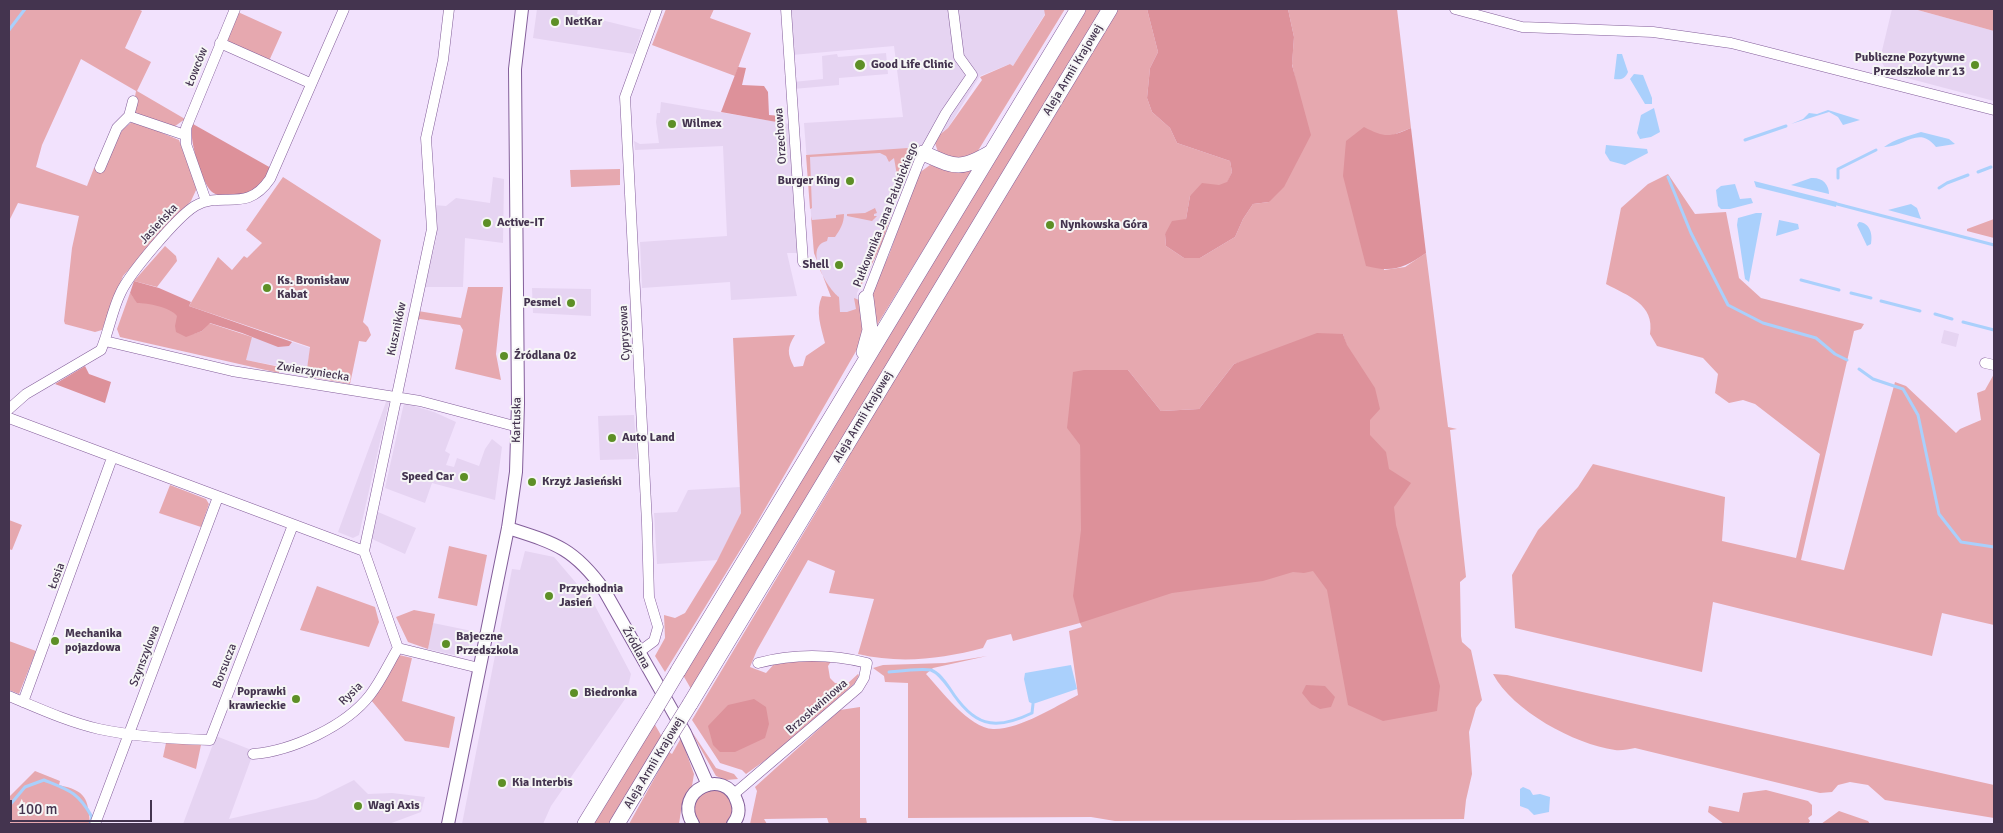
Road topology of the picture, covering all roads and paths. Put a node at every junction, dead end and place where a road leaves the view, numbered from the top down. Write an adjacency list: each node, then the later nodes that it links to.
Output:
1 (235, 9): 11 (street, Łowców)
2 (344, 9): 12 (street, Jasieńska)
3 (449, 9): 25 (street, Kuszników)
4 (522, 9): 28 (street, Kartuska)
5 (657, 9): 35 (street, Cyprysowa)
6 (786, 9): 21 (street, Orzechowa)
7 (953, 9): 18 (street, Pułkownika Jana Pałubickiego)
8 (1078, 9): 17 (main road)
9 (1110, 9): 47 (main road, Aleja Armii Krajowej, bridge)
10 (1455, 9): 14 (street)
11 (220, 43): 12 (street); 16 (street, Łowców)
12 (310, 83): 20 (street, Jasieńska)
13 (133, 101): 15 (street)
14 (1994, 110)
15 (130, 116): 16 (street); 19 (street)
16 (185, 135): 20 (street)
17 (991, 152): 18 (main road); 24 (main road)
18 (923, 153): 22 (street, Pułkownika Jana Pałubickiego)
19 (100, 168)
20 (206, 202): 23 (street, Jasieńska)
21 (803, 262)
22 (866, 298): 24 (main road)
23 (105, 341): 25 (street, Zwierzyniecka); 26 (street, Jasieńska)
24 (854, 380): 46 (main road, bridge)
25 (396, 397): 28 (street, Zwierzyniecka); 33 (street, Kuszników)
26 (9, 408)
27 (9, 418): 29 (street)
28 (518, 427): 32 (street, Kartuska)
29 (112, 458): 30 (street); 39 (street, Łosia)
30 (218, 497): 31 (street); 40 (street, Szynszylowa)
31 (293, 525): 33 (street); 40 (street, Borsucza)
32 (508, 528): 35 (street, Źródlana); 37 (street, Kartuska)
33 (364, 551): 34 (street)
34 (398, 648): 37 (street); 41 (street, Rysia)
35 (639, 652): 42 (street, Źródlana)
36 (758, 663): 43 (street, Brzoskwiniowa)
37 (479, 668): 45 (street, Kartuska)
38 (9, 696): 39 (street)
39 (23, 702): 40 (street)
40 (129, 734): 44 (street, Szynszylowa)
41 (253, 754)
42 (708, 785): 43 (street); 48 (street)
43 (734, 794): 49 (street)
44 (95, 824)
45 (448, 824)
46 (585, 824)
47 (617, 824)
48 (693, 824)
49 (733, 824)

